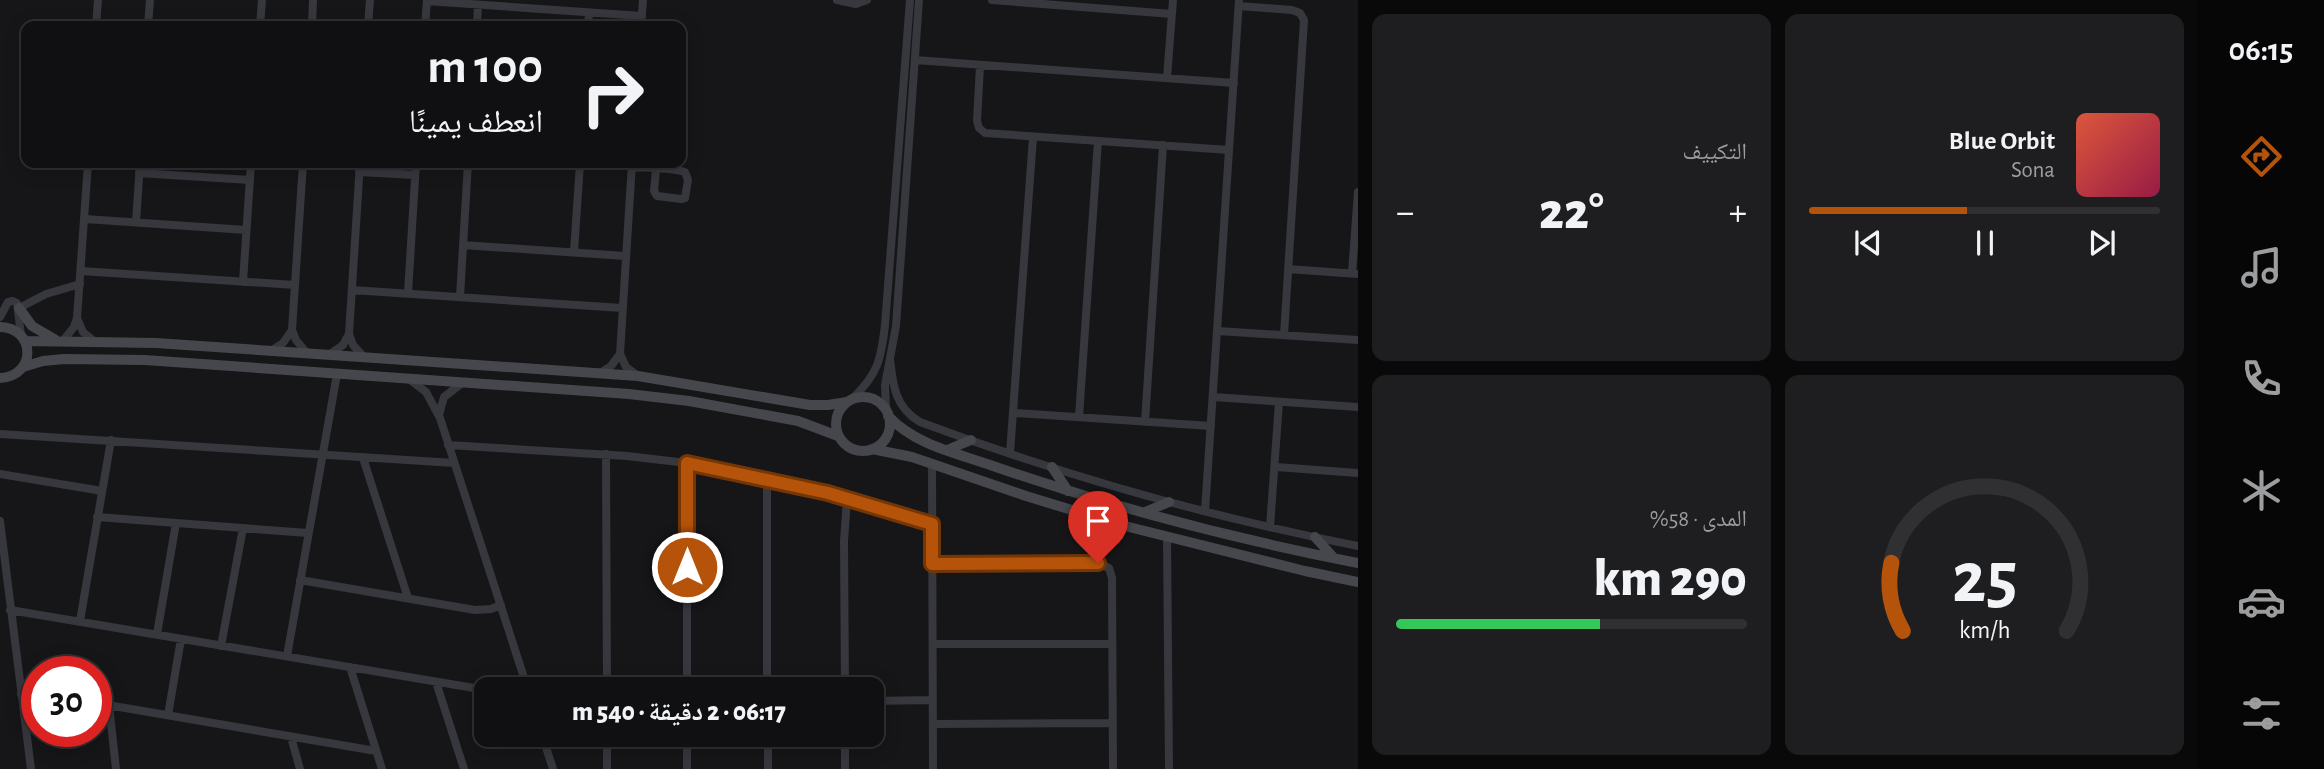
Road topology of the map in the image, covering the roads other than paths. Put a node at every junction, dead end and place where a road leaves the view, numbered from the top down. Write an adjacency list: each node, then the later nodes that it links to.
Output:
1 (98, 0): 19 (street)
2 (150, 0): 20 (street)
3 (262, 0): 21 (street)
4 (313, 0): 22 (street)
5 (370, 0): 23 (street)
6 (643, 0): 18 (street)
7 (838, 0): 8 (street)
8 (867, 0)
9 (910, 0): 95 (street)
10 (919, 0): 28 (street)
11 (992, 0): 17 (street)
12 (1172, 0): 17 (street)
13 (427, 1): 15 (street); 24 (street)
14 (1239, 3): 31 (street); 58 (street)
15 (478, 5): 16 (street); 25 (street)
16 (589, 13): 18 (street); 26 (street)
17 (1172, 14): 30 (street)
18 (642, 16): 27 (street)
19 (96, 21)
20 (148, 21)
21 (260, 21)
22 (312, 21)
23 (368, 21)
24 (425, 21)
25 (477, 21)
26 (588, 21)
27 (642, 21)
28 (915, 60): 29 (street); 85 (street)
29 (980, 66): 30 (street); 32 (street)
30 (1167, 78): 31 (street)
31 (1234, 83): 35 (street)
32 (1033, 137): 33 (street); 99 (street)
33 (1098, 141): 34 (street); 100 (street)
34 (1164, 145): 35 (street); 102 (street)
35 (1229, 150): 73 (street)
36 (88, 168): 52 (street)
37 (140, 168): 48 (street)
38 (251, 168): 50 (street)
39 (303, 168): 63 (street)
40 (359, 168): 64 (street)
41 (365, 168): 49 (street)
42 (416, 168): 49 (street)
43 (468, 168): 55 (street)
44 (578, 168): 56 (street)
45 (632, 168): 57 (street)
46 (650, 168): 47 (street)
47 (656, 169): 47 (street)
48 (139, 173): 50 (street); 53 (street)
49 (415, 176): 65 (street)
50 (250, 180): 54 (street)
51 (1358, 192): 60 (street)
52 (85, 219): 53 (street); 59 (street)
53 (136, 222): 54 (street)
54 (246, 230): 61 (street)
55 (463, 245): 56 (street); 66 (street)
56 (574, 252): 57 (street)
57 (625, 256): 68 (street)
58 (1289, 269): 60 (street); 75 (street)
59 (81, 271): 61 (street); 62 (street)
60 (1355, 274)
61 (243, 282): 63 (street)
62 (80, 284): 67 (street); 70 (street)
63 (295, 285): 72 (street)
64 (352, 289): 65 (street); 74 (street)
65 (408, 293): 66 (street)
66 (460, 297): 68 (street)
67 (19, 308): 69 (street); 76 (street); 79 (street)
68 (622, 308): 83 (street)
69 (0, 317)
70 (77, 318): 78 (street); 79 (street)
71 (0, 327): 76 (street)
72 (292, 330): 80 (street); 81 (street)
73 (1217, 331): 75 (street); 94 (street)
74 (349, 334): 82 (street); 84 (street)
75 (1284, 335): 77 (street)
76 (23, 338): 79 (street); 86 (street)
77 (1358, 340)
78 (94, 341): 79 (street); 80 (street)
79 (62, 342)
80 (270, 351): 81 (street)
81 (306, 352): 82 (street)
82 (329, 354): 84 (street)
83 (620, 354): 87 (street); 89 (street)
84 (364, 357): 87 (street)
85 (890, 359): 98 (street); 107 (street)
86 (23, 367): 88 (street); 90 (street)
87 (598, 373): 89 (street)
88 (337, 374): 91 (street); 112 (street)
89 (638, 376): 95 (street)
90 (5, 377): 93 (street)
91 (407, 379): 92 (street); 101 (street)
92 (462, 383): 101 (street); 105 (street)
93 (0, 386)
94 (1213, 397): 96 (street); 103 (street)
95 (849, 400): 98 (street); 105 (street)
96 (1279, 402): 97 (street); 119 (street)
97 (1358, 407)
98 (887, 413): 109 (street); 110 (street)
99 (1015, 413): 100 (street); 111 (street)
100 (1079, 417): 102 (street)
101 (440, 418): 108 (street)
102 (1145, 422): 103 (street)
103 (1211, 426): 127 (street)
104 (0, 434): 106 (street)
105 (838, 436): 109 (street)
106 (111, 440): 112 (street); 123 (street)
107 (971, 440): 110 (street); 111 (street)
108 (448, 445): 113 (street); 115 (street)
109 (872, 449): 117 (street)
110 (947, 450): 124 (street)
111 (1010, 453): 118 (street)
112 (322, 454): 114 (street); 135 (street)
113 (606, 454): 116 (street); 156 (street)
114 (363, 458): 115 (street); 144 (street)
115 (454, 463): 145 (street)
116 (687, 463): 122 (street); 157 (street)
117 (932, 464): 132 (street); 136 (street)
118 (1052, 467): 124 (street); 126 (street)
119 (1276, 467): 120 (street); 133 (street)
120 (1358, 472)
121 (0, 474): 123 (street)
122 (766, 480): 125 (street); 158 (street)
123 (102, 491): 129 (street)
124 (1068, 491): 128 (street)
125 (847, 499): 132 (street); 159 (street)
126 (1169, 502): 127 (street); 128 (street)
127 (1205, 511): 133 (street)
128 (1145, 512): 139 (street)
129 (97, 517): 131 (street); 147 (street)
130 (0, 521): 146 (street)
131 (176, 523): 134 (street); 148 (street)
132 (932, 524): 141 (street)
133 (1270, 527): 137 (street)
134 (243, 528): 135 (street); 152 (street)
135 (309, 533): 142 (street)
136 (1167, 537): 143 (street); 190 (street)
137 (1315, 537): 138 (street); 139 (street)
138 (1358, 546)
139 (1334, 558): 140 (street)
140 (1358, 563)
141 (932, 564): 150 (street); 151 (street)
142 (300, 580): 144 (street); 153 (street)
143 (1358, 582)
144 (408, 598): 145 (street)
145 (501, 605): 155 (street)
146 (10, 610): 147 (street); 162 (street)
147 (80, 621): 148 (street)
148 (157, 634): 149 (street)
149 (181, 639): 152 (street); 166 (street)
150 (933, 644): 151 (street); 163 (street)
151 (1112, 644): 167 (street)
152 (221, 646): 153 (street)
153 (287, 656): 154 (street)
154 (350, 667): 160 (street); 177 (street)
155 (523, 677)
156 (607, 677)
157 (687, 677)
158 (767, 677)
159 (845, 677)
160 (436, 682): 161 (street); 182 (street)
161 (474, 688)
162 (21, 694)
163 (933, 700): 164 (street); 168 (street)
164 (884, 701)
165 (112, 706): 166 (street)
166 (168, 716): 170 (street)
167 (1112, 723): 168 (street); 189 (street)
168 (933, 724): 188 (street)
169 (112, 732): 179 (street)
170 (291, 737): 177 (street); 180 (street)
171 (28, 747): 178 (street)
172 (546, 747): 183 (street)
173 (607, 747): 184 (street)
174 (687, 747): 185 (street)
175 (768, 747): 186 (street)
176 (845, 747): 187 (street)
177 (376, 751): 181 (street)
178 (31, 769)
179 (116, 769)
180 (300, 769)
181 (382, 769)
182 (464, 769)
183 (553, 769)
184 (607, 769)
185 (687, 769)
186 (768, 769)
187 (845, 769)
188 (933, 769)
189 (1113, 769)
190 (1169, 769)

